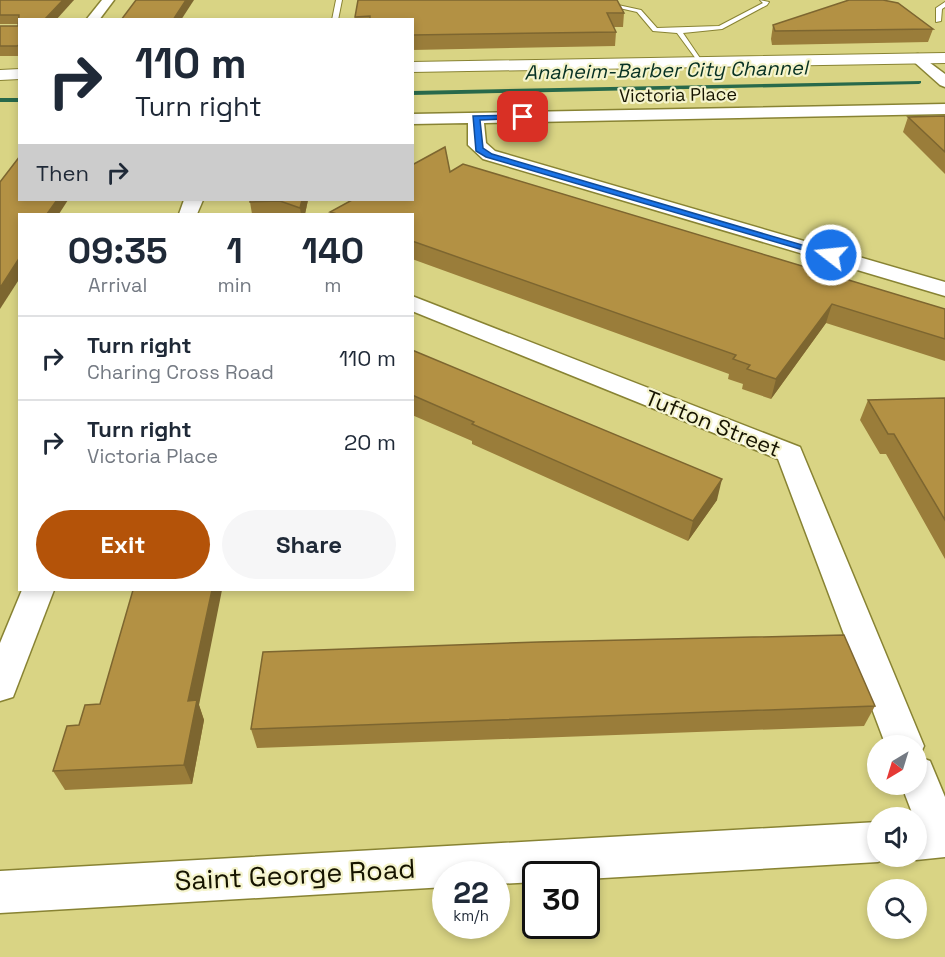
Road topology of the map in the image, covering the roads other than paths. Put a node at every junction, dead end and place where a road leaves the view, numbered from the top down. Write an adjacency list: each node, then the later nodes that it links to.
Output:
1 (108, 0): 6 (street)
2 (339, 0): 7 (lane)
3 (587, 0): 9 (lane)
4 (762, 0): 9 (lane)
5 (945, 4): 8 (lane)
6 (94, 18)
7 (335, 18)
8 (938, 21)
9 (679, 31): 12 (lane)
10 (918, 58): 11 (street); 12 (street); 16 (street)
11 (945, 58)
12 (699, 61): 13 (street)
13 (414, 67)
14 (18, 74): 15 (street)
15 (0, 75)
16 (945, 82)
17 (945, 110): 18 (street, Victoria Place)
18 (476, 118): 19 (street, Victoria Place); 20 (street)
19 (414, 119)
20 (945, 289)
21 (414, 304): 24 (street, Tufton Street)
22 (38, 591): 23 (street)
23 (0, 686)
24 (901, 735)
25 (920, 795): 26 (street)
26 (929, 839)
27 (867, 843): 28 (street, Saint George Road)
28 (0, 892)

